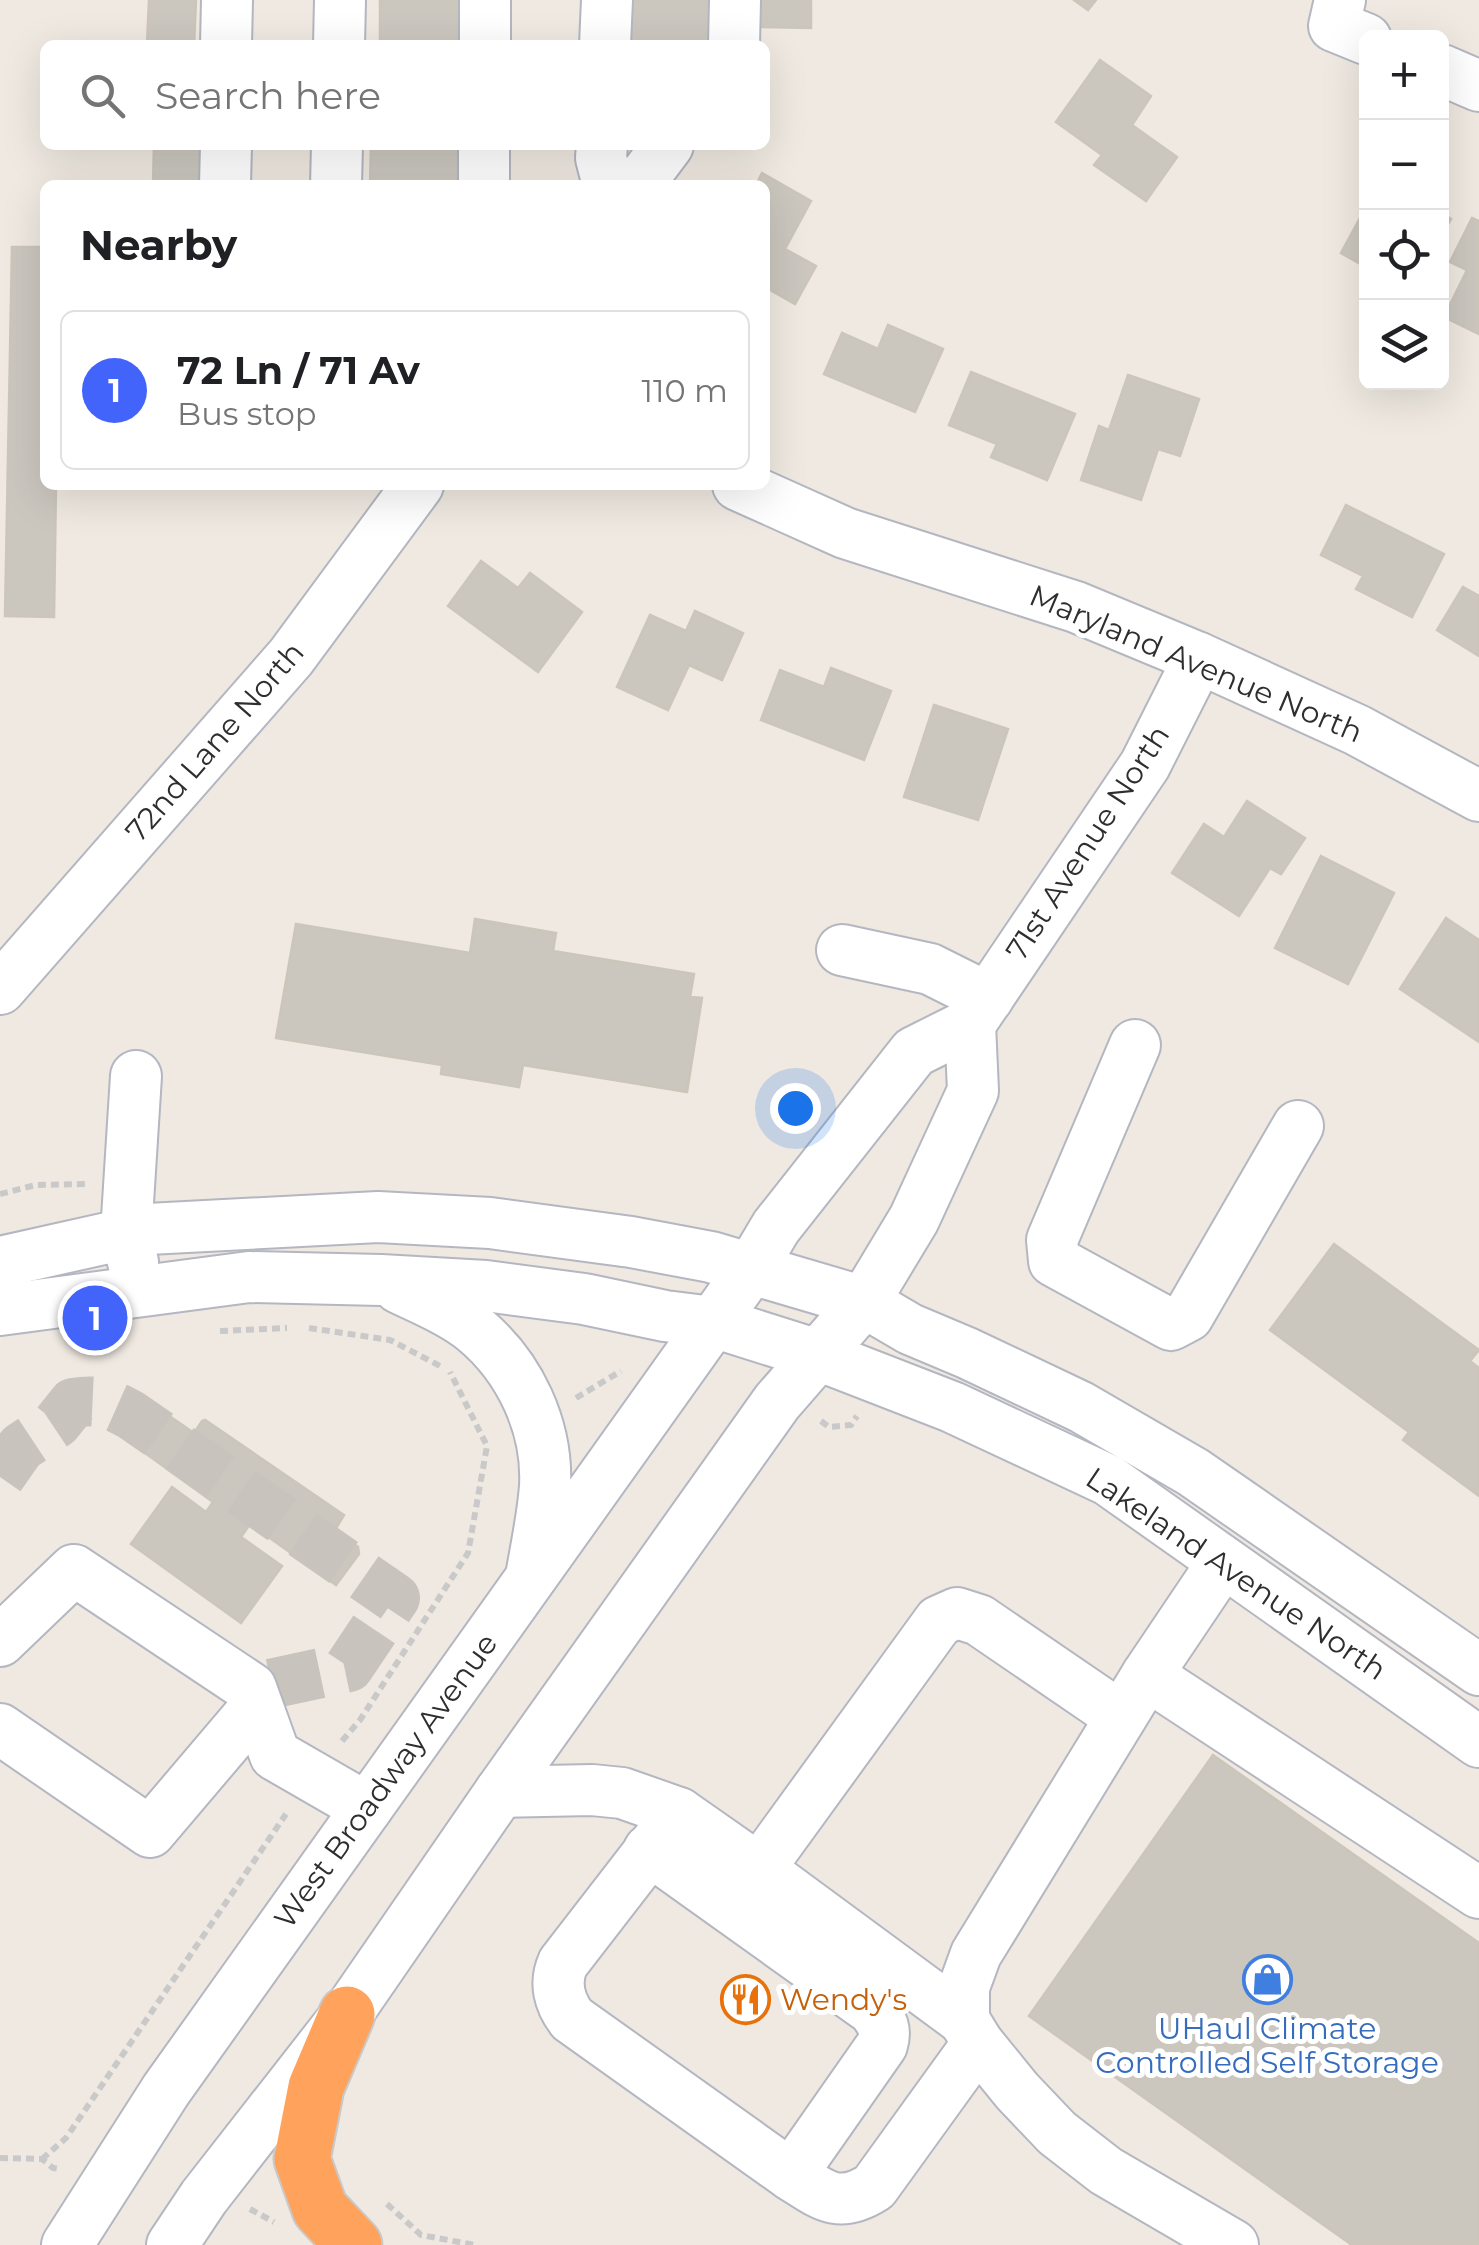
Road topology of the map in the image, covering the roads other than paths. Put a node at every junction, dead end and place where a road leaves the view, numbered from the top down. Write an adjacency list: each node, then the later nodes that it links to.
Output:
1 (227, 0): 8 (street)
2 (340, 0): 9 (street)
3 (485, 0): 10 (street)
4 (607, 0): 11 (street)
5 (735, 0): 12 (street)
6 (1340, 0): 7 (street)
7 (1359, 36)
8 (226, 40)
9 (339, 40)
10 (485, 40)
11 (606, 40)
12 (734, 40)
13 (1449, 73): 14 (street)
14 (1479, 86)
15 (226, 150): 20 (street)
16 (337, 150): 21 (street)
17 (484, 150): 22 (street)
18 (602, 150): 23 (street)
19 (664, 150): 24 (street)
20 (226, 180)
21 (336, 180)
22 (484, 180)
23 (607, 180)
24 (642, 180)
25 (414, 490): 30 (street, 72nd Lane North)
26 (749, 490): 27 (street, Maryland Avenue North)
27 (1199, 658): 28 (street, Maryland Avenue North); 31 (street, 71st Avenue North)
28 (1479, 796)
29 (842, 950): 31 (street)
30 (0, 989)
31 (979, 1011): 37 (street, 71st Avenue North); 40 (street)
32 (1135, 1045): 34 (street)
33 (136, 1076): 35 (street)
34 (1298, 1126)
35 (126, 1234): 36 (street); 37 (street); 39 (street)
36 (0, 1262)
37 (751, 1269): 40 (street); 42 (street, West Broadway Avenue)
38 (381, 1280): 39 (street); 42 (street); 45 (street)
39 (141, 1291): 41 (street)
40 (864, 1302): 43 (street); 47 (street, Lakeland Avenue North)
41 (0, 1310)
42 (713, 1322): 43 (street); 45 (street, West Broadway Avenue)
43 (818, 1354): 44 (street, Lakeland Avenue North); 53 (street)
44 (1223, 1562): 48 (street); 52 (street, Lakeland Avenue North)
45 (530, 1580): 54 (street, West Broadway Avenue)
46 (0, 1641): 49 (street)
47 (1479, 1670)
48 (1147, 1676): 50 (street); 57 (street)
49 (257, 1706): 51 (street); 54 (street)
50 (1122, 1718): 56 (street); 59 (street)
51 (0, 1729)
52 (1479, 1742)
53 (500, 1792): 55 (street); 58 (street)
54 (368, 1808): 61 (street, West Broadway Avenue)
55 (664, 1832): 56 (street); 60 (street); 60 (street)
56 (759, 1868): 59 (street)
57 (1479, 1893)
58 (347, 2014): 62 (street); 63 (highway)
59 (971, 2032): 60 (street); 64 (street)
60 (790, 2175)
61 (67, 2245)
62 (172, 2245)
63 (354, 2245)
64 (1234, 2245)

